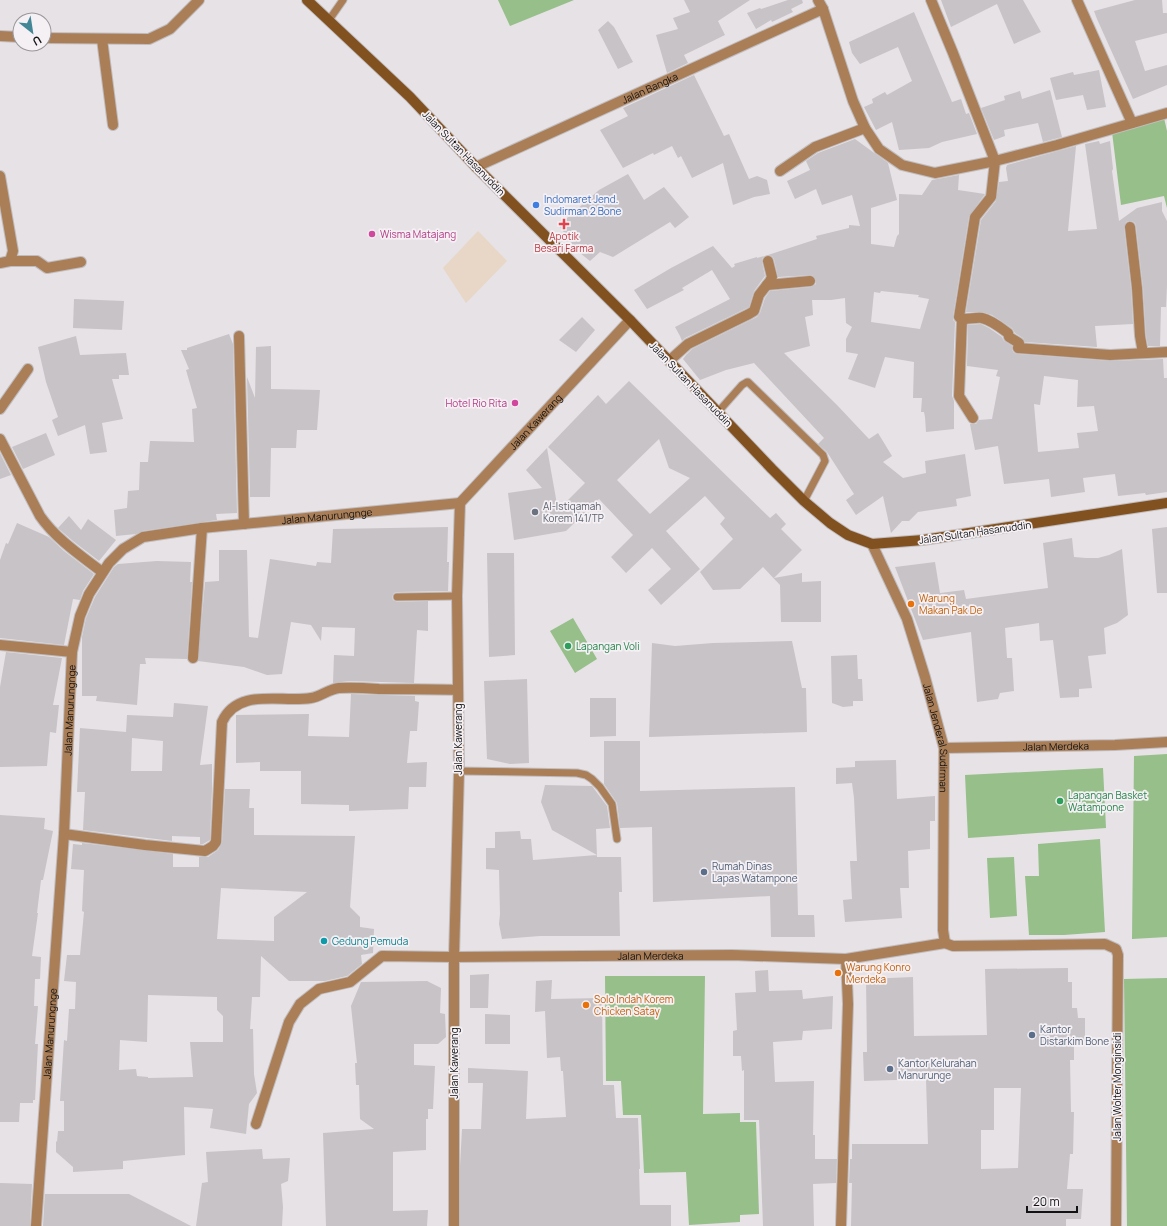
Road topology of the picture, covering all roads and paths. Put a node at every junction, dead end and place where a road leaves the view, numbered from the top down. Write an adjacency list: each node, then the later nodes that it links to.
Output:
1 (199, 0): 11 (street)
2 (307, 0): 7 (main road, Jalan Sultan Hasanuddin)
3 (343, 0): 7 (lane)
4 (931, 0): 16 (street)
5 (1077, 0): 13 (street)
6 (821, 5): 15 (street); 17 (street, Jalan Bangka)
7 (329, 20): 17 (main road, Jalan Sultan Hasanuddin)
8 (0, 36): 9 (street)
9 (12, 37)
10 (52, 38): 11 (street)
11 (102, 39): 14 (street)
12 (1167, 113): 13 (street)
13 (1132, 123): 16 (street)
14 (113, 125)
15 (865, 128): 16 (street); 18 (street)
16 (995, 161): 26 (street)
17 (476, 166): 27 (main road, Jalan Sultan Hasanuddin)
18 (780, 171)
19 (0, 176): 22 (street)
20 (1130, 227): 30 (street)
21 (768, 261): 25 (street)
22 (5, 262): 23 (street)
23 (81, 262)
24 (810, 281): 25 (street)
25 (767, 285): 31 (street)
26 (962, 319): 30 (street); 35 (street)
27 (630, 320): 31 (main road, Jalan Sultan Hasanuddin); 38 (street, Jalan Kawerang)
28 (239, 336): 40 (street)
29 (1167, 352): 30 (street)
30 (1143, 353)
31 (669, 361): 34 (main road, Jalan Sultan Hasanuddin)
32 (28, 369): 33 (street)
33 (0, 409)
34 (718, 412): 37 (main road, Jalan Sultan Hasanuddin); 37 (lane)
35 (973, 418)
36 (0, 439): 43 (street)
37 (804, 501): 42 (main road, Jalan Sultan Hasanuddin)
38 (460, 503): 40 (street, Jalan Manurungnge); 44 (street, Jalan Kawerang)
39 (1167, 503): 42 (main road, Jalan Sultan Hasanuddin)
40 (244, 524): 41 (street, Jalan Manurungnge)
41 (202, 528): 43 (street, Jalan Manurungnge); 48 (street)
42 (872, 544): 51 (street, Jalan Jenderal Sudirman)
43 (102, 572): 47 (street, Jalan Manurungnge)
44 (457, 596): 45 (lane); 49 (street, Jalan Kawerang)
45 (397, 597)
46 (0, 645): 47 (street)
47 (72, 652): 53 (street, Jalan Manurungnge)
48 (193, 658)
49 (458, 690): 52 (street, Jalan Kawerang); 53 (street)
50 (1167, 742): 51 (street, Jalan Merdeka)
51 (944, 748): 55 (street, Jalan Jenderal Sudirman)
52 (459, 771): 54 (lane); 56 (street, Jalan Kawerang)
53 (64, 834): 59 (street, Jalan Manurungnge)
54 (617, 839)
55 (945, 943): 57 (street, Jalan Merdeka); 62 (street, Jalan Wolter Monginsidi)
56 (454, 957): 57 (street, Jalan Merdeka); 58 (street, Jalan Merdeka); 60 (street, Jalan Kawerang)
57 (846, 959): 61 (street)
58 (256, 1124)
59 (36, 1226)
60 (454, 1226)
61 (841, 1226)
62 (1116, 1226)

